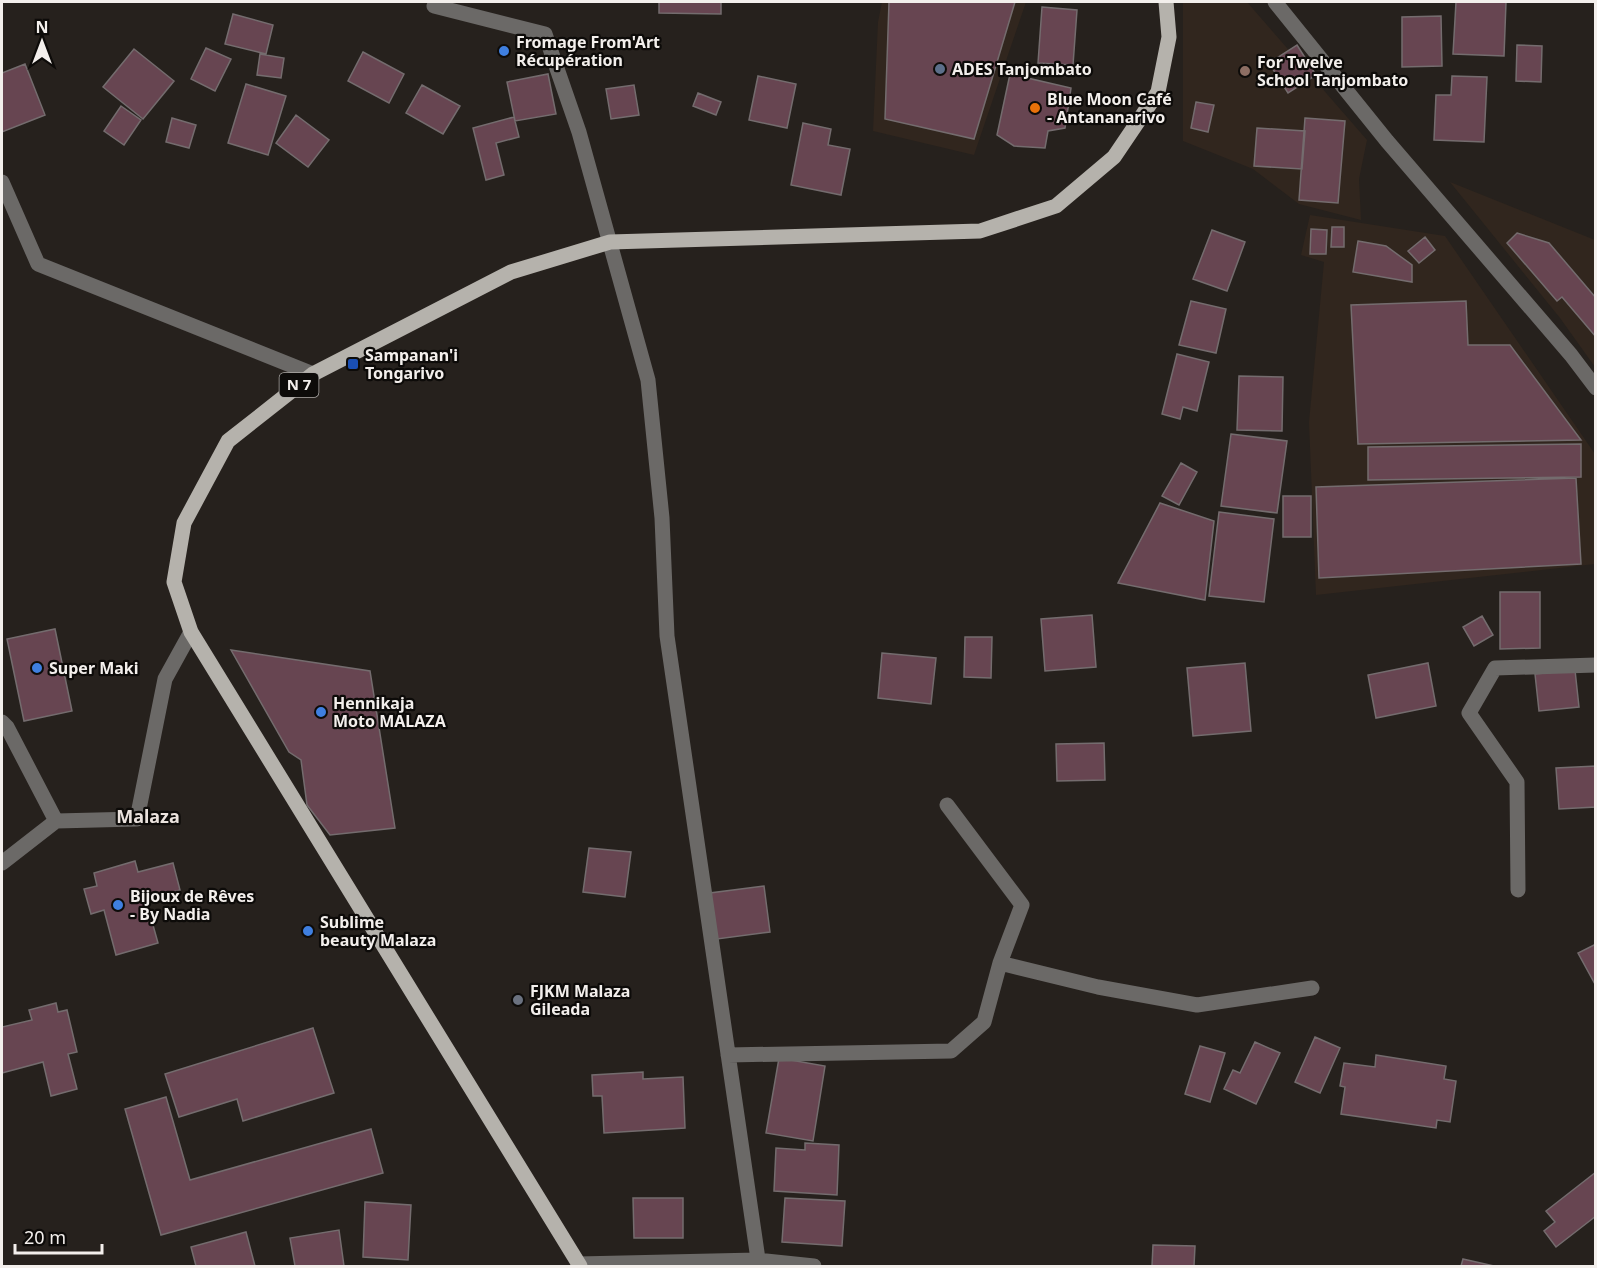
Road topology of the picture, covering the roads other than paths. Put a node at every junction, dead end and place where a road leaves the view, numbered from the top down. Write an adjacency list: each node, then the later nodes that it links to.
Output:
1 (1166, 2): 5 (main road, N 7)
2 (1275, 2): 7 (street)
3 (434, 6): 5 (street)
4 (2, 182): 6 (street)
5 (610, 242): 6 (main road, N 7); 17 (street)
6 (313, 374): 8 (main road, N 7)
7 (1596, 388)
8 (191, 632): 12 (street); 19 (main road, N 7)
9 (1596, 664): 14 (street)
10 (2, 723): 12 (street)
11 (947, 805): 15 (street)
12 (56, 821): 13 (street)
13 (2, 862)
14 (1518, 890)
15 (1000, 963): 16 (street); 17 (street)
16 (1312, 988)
17 (729, 1055): 18 (street)
18 (758, 1263): 19 (street); 20 (street)
19 (579, 1265)
20 (814, 1266)

